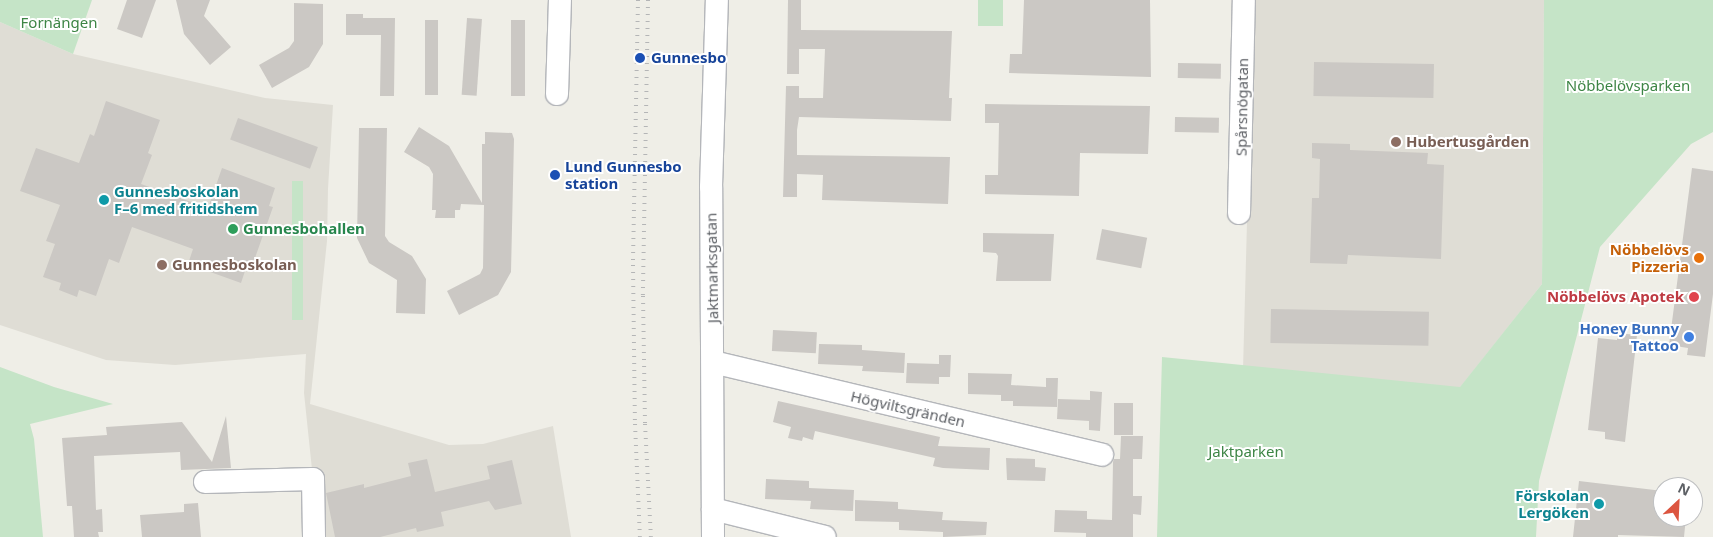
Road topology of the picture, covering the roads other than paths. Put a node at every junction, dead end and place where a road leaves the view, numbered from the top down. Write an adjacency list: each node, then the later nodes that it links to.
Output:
1 (560, 0): 4 (street)
2 (717, 0): 6 (street, Jaktmarksgatan)
3 (1244, 0): 5 (street, Spårsnögatan)
4 (557, 94)
5 (1239, 213)
6 (714, 362): 7 (street, Högviltsgränden); 9 (street, Jaktmarksgatan)
7 (1102, 455)
8 (205, 482): 10 (street)
9 (713, 509): 11 (street, Jaktmarksgatan); 12 (street)
10 (314, 537)
11 (713, 537)
12 (825, 537)

